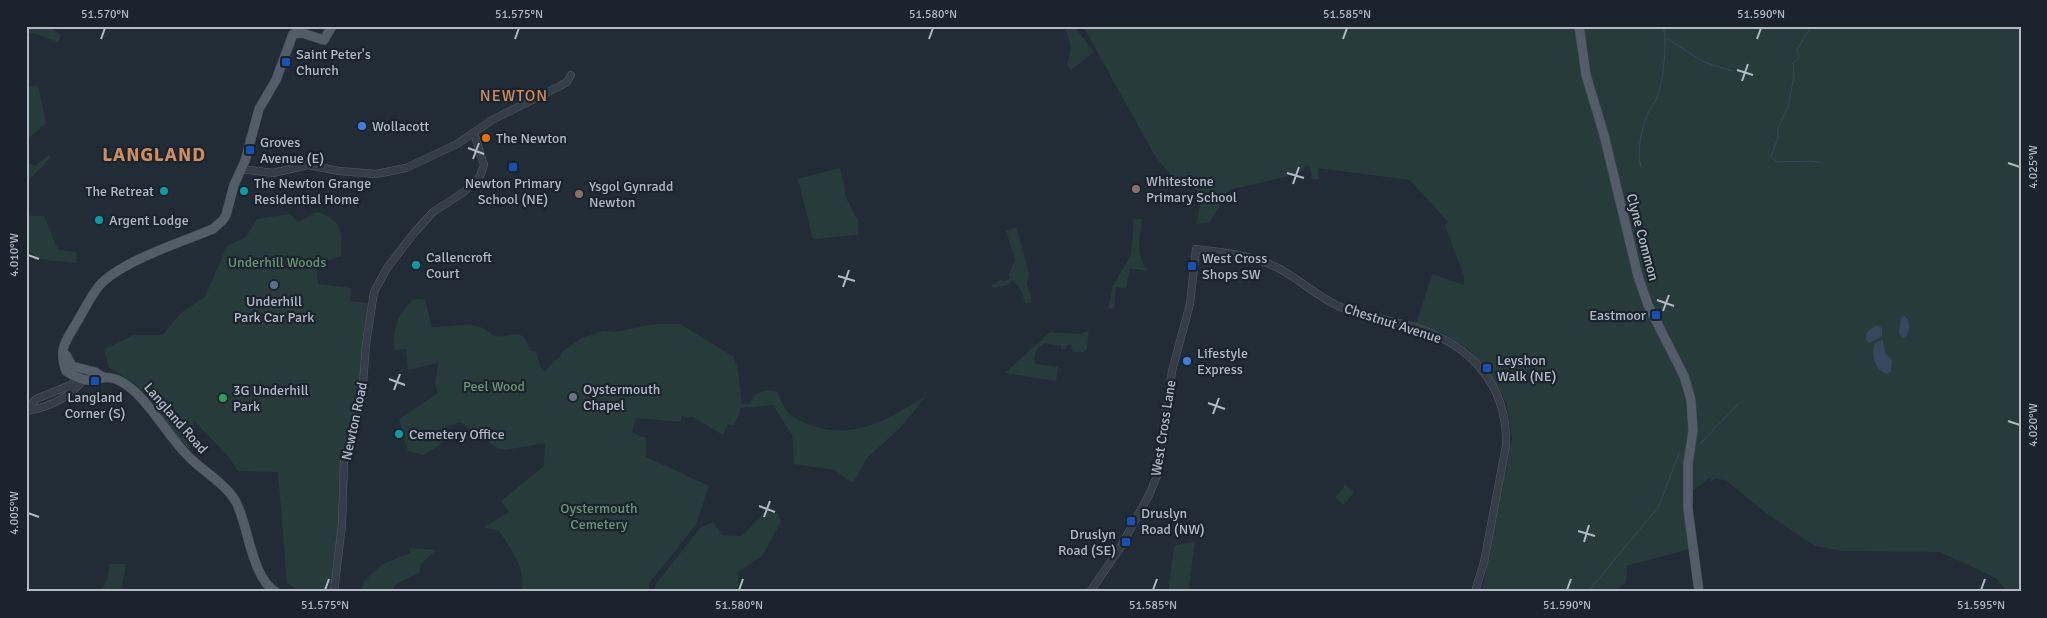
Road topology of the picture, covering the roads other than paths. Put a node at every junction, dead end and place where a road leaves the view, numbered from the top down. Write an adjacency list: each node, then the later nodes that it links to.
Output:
1 (332, 26): 5 (main road)
2 (1579, 26): 16 (main road, Clyne Common)
3 (571, 75): 4 (street)
4 (474, 133): 5 (street); 13 (street, Newton Road)
5 (241, 169): 8 (main road)
6 (1196, 249): 14 (street, West Cross Lane); 15 (street, Chestnut Avenue)
7 (88, 370): 8 (main road, Langland Road); 9 (main road, Langland Road); 10 (street)
8 (76, 372): 10 (main road); 11 (street)
9 (103, 376): 10 (main road); 12 (main road, Langland Road)
10 (85, 380): 11 (street)
11 (26, 410)
12 (276, 592)
13 (334, 592)
14 (1090, 592)
15 (1475, 592)
16 (1699, 592)

